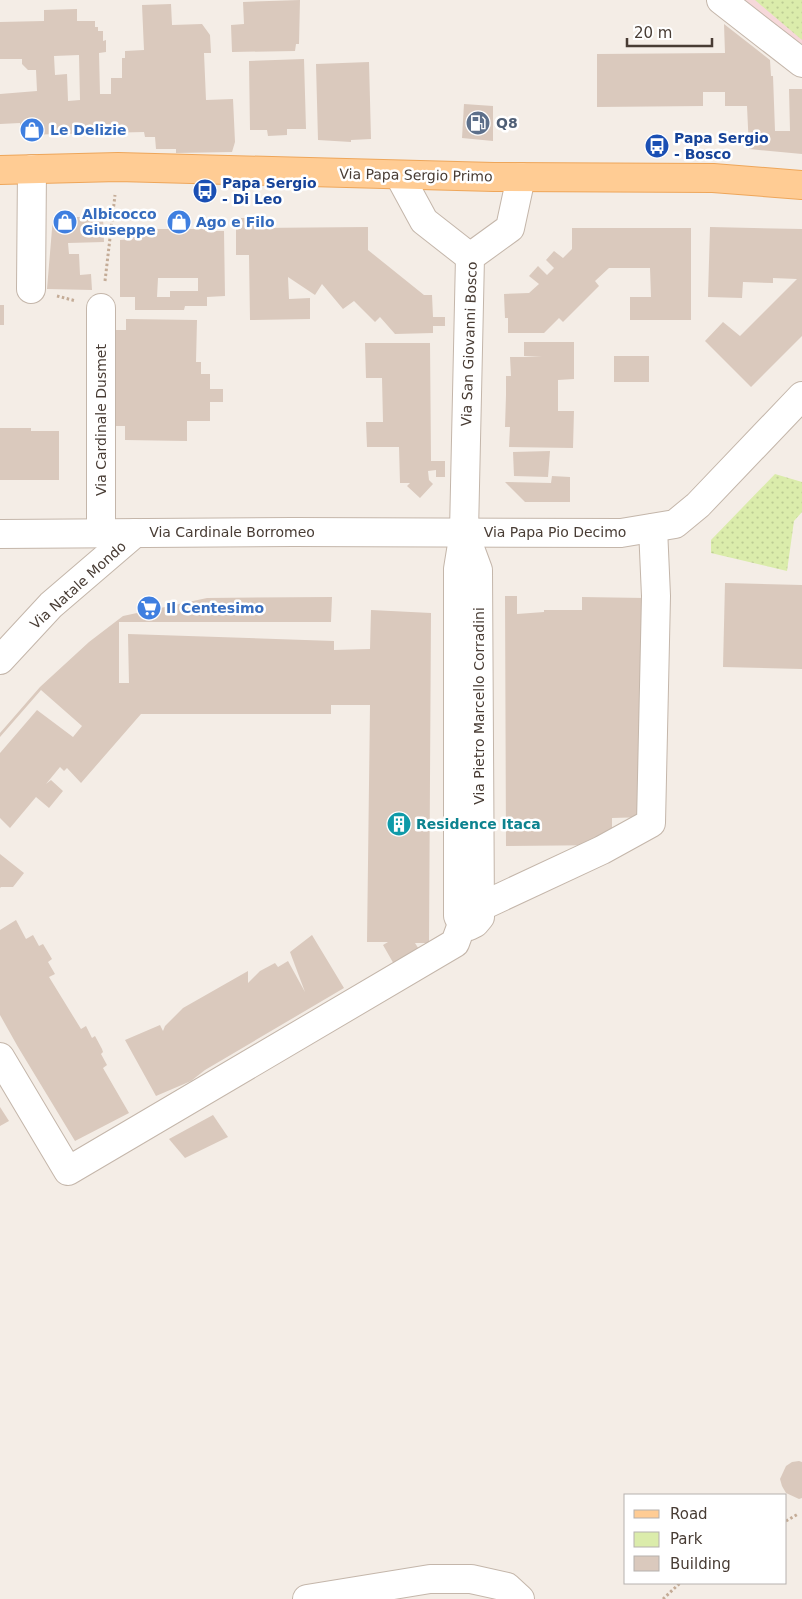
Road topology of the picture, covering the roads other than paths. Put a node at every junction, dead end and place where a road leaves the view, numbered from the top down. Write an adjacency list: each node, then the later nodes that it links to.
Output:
1 (721, 0): 2 (street)
2 (802, 63)
3 (0, 170): 4 (main road, Via Papa Sergio Primo)
4 (32, 170): 5 (main road, Via Papa Sergio Primo); 9 (street)
5 (399, 174): 6 (main road, Via Papa Sergio Primo); 8 (street)
6 (521, 177): 7 (main road, Via Papa Sergio Primo); 8 (street, Via San Giovanni Bosco)
7 (802, 185)
8 (470, 257): 13 (street, Via San Giovanni Bosco)
9 (31, 289)
10 (101, 308): 14 (street, Via Cardinale Dusmet)
11 (798, 407): 12 (street, Via Papa Pio Decimo)
12 (653, 528): 13 (street, Via Papa Pio Decimo); 18 (street)
13 (464, 532): 15 (street, Via Cardinale Borromeo); 18 (street, Via Pietro Marcello Corradini)
14 (101, 533): 15 (street, Via Cardinale Borromeo); 16 (street, Via Cardinale Borromeo)
15 (135, 533): 17 (street, Via Natale Mondo)
16 (0, 534)
17 (0, 660)
18 (471, 916): 19 (street)
19 (0, 1057)
20 (307, 1599): 21 (street)
21 (520, 1599)

